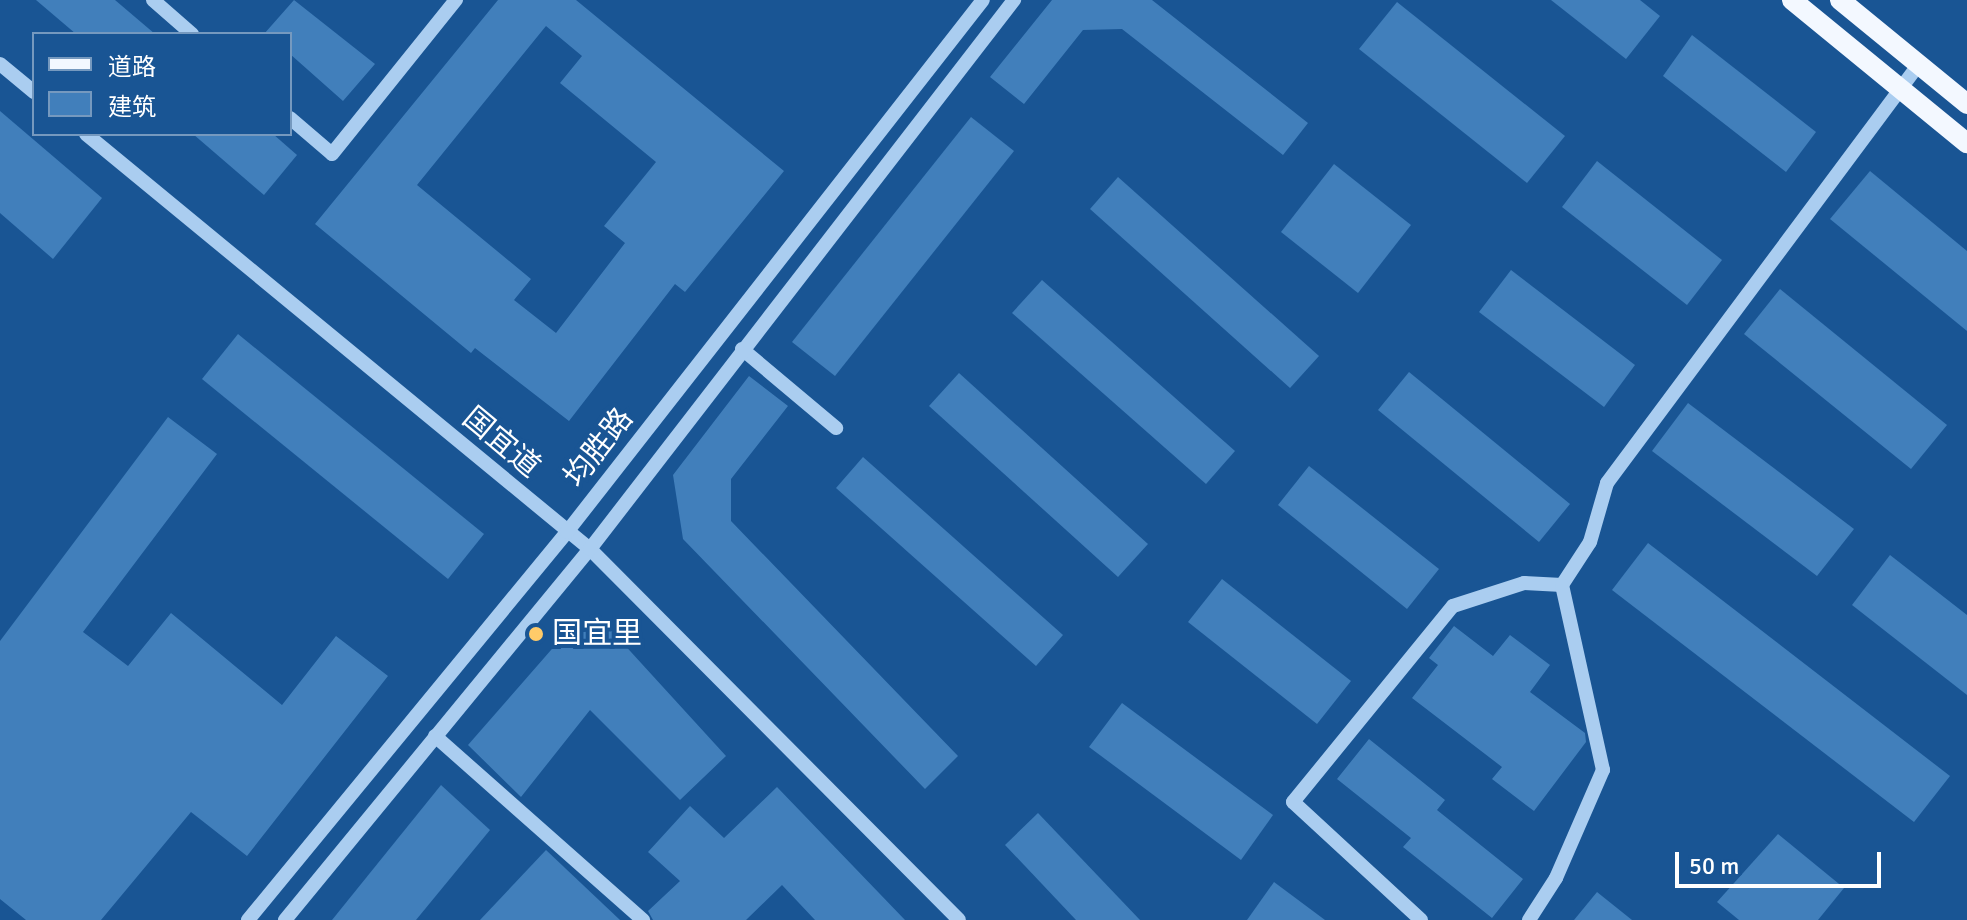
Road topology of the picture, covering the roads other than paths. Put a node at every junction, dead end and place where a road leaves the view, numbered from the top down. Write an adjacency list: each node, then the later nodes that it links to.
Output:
1 (153, 0): 7 (street)
2 (456, 0): 13 (street)
3 (983, 0): 18 (street, 均胜路)
4 (1014, 0): 16 (street, 均胜路)
5 (1792, 0): 10 (main road)
6 (1840, 0): 9 (main road)
7 (190, 32)
8 (0, 64): 11 (street)
9 (1919, 64): 10 (street); 12 (main road)
10 (1901, 88): 15 (main road); 20 (street)
11 (32, 90)
12 (1967, 104)
13 (292, 120)
14 (88, 136): 18 (street, 国宜道)
15 (1967, 143)
16 (742, 349): 17 (street); 19 (street, 均胜路)
17 (836, 428)
18 (567, 532): 19 (street, 国宜道); 22 (street, 均胜路)
19 (590, 549): 21 (street, 均胜路); 25 (street, 国宜道)
20 (1562, 585): 26 (street); 27 (street)
21 (435, 736): 23 (street, 均胜路); 24 (street)
22 (248, 920)
23 (285, 920)
24 (643, 920)
25 (959, 920)
26 (1421, 920)
27 (1529, 920)

